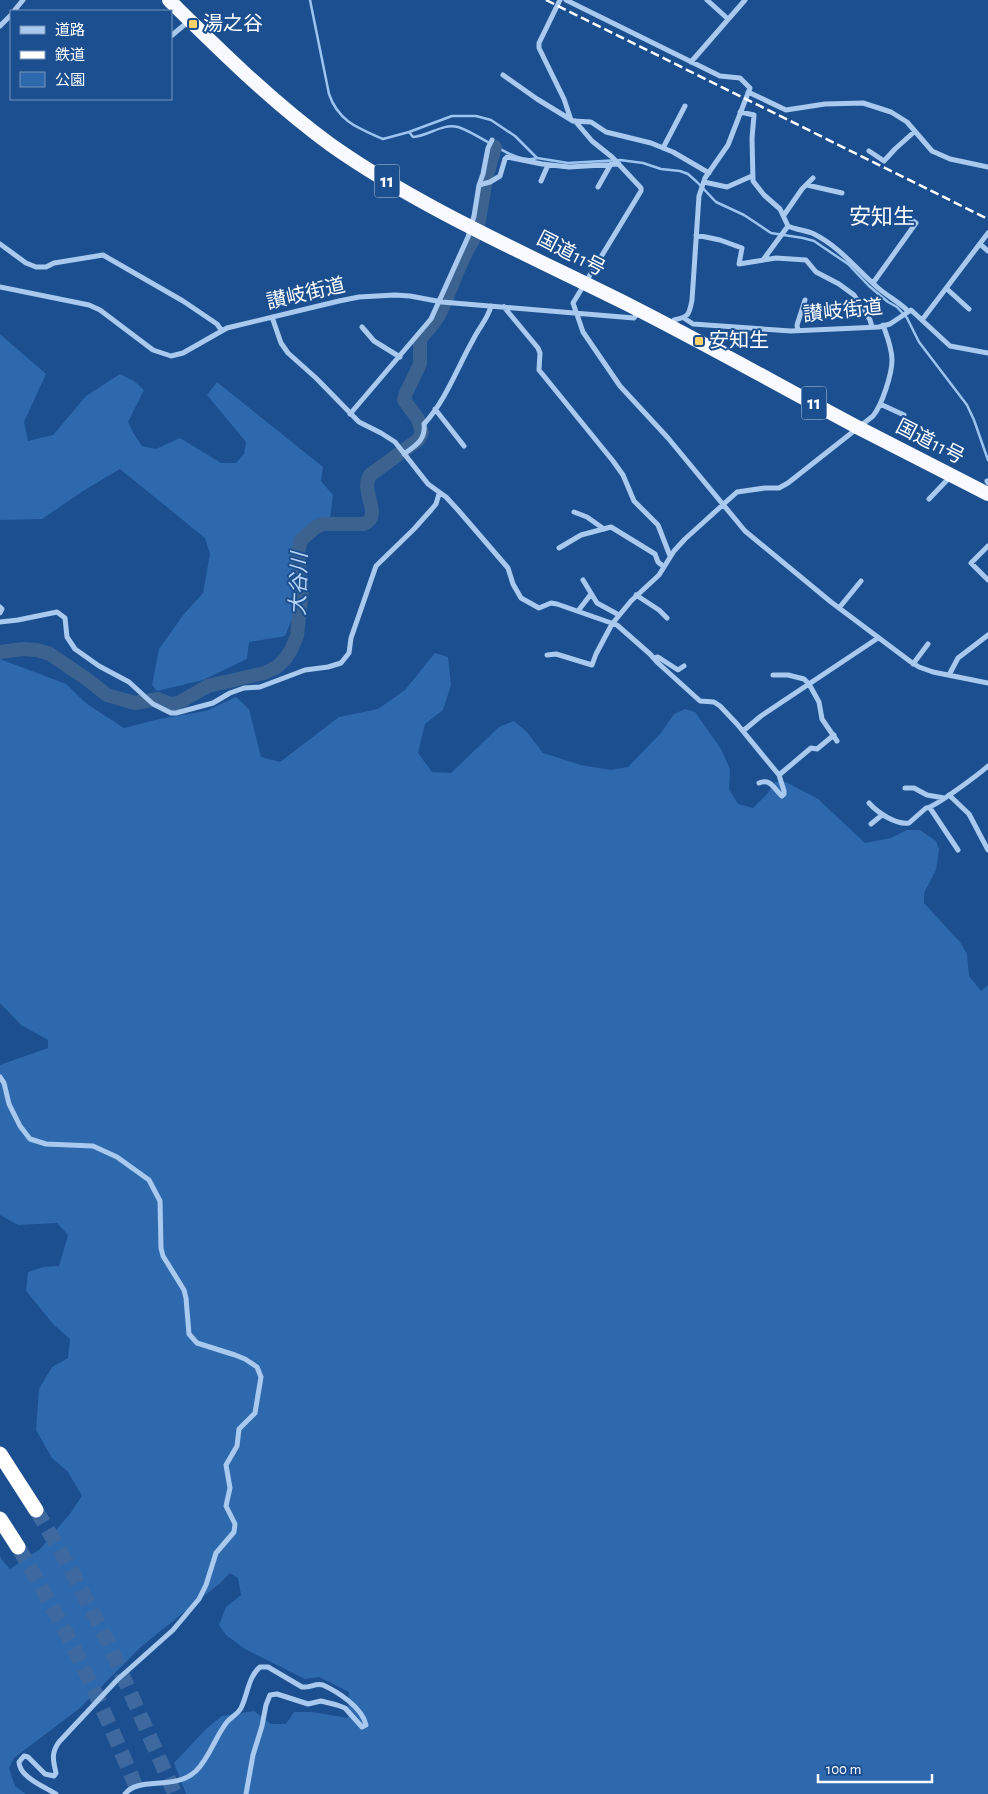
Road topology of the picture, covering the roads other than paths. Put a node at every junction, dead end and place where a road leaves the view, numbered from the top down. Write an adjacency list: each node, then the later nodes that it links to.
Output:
1 (23, 0): 7 (street)
2 (169, 0): 10 (highway, 国道11号 / 11)
3 (560, 0): 18 (street)
4 (566, 0): 13 (street)
5 (707, 0): 9 (street)
6 (745, 0): 9 (street)
7 (15, 10)
8 (10, 16): 11 (street)
9 (728, 19): 13 (street)
10 (190, 20): 12 (street); 38 (highway, 国道11号 / 11)
11 (0, 26)
12 (172, 35)
13 (690, 62): 15 (street)
14 (503, 75): 18 (street)
15 (748, 92): 17 (street); 19 (street)
16 (685, 106): 21 (street)
17 (740, 112): 27 (street); 28 (street)
18 (573, 121): 21 (street); 24 (street)
19 (914, 132): 22 (street); 26 (street)
20 (492, 140): 32 (street)
21 (663, 148): 27 (street)
22 (868, 151)
23 (611, 164): 24 (street); 25 (street); 34 (street)
24 (619, 164): 46 (street)
25 (548, 165): 30 (street); 32 (street)
26 (988, 167)
27 (709, 172): 31 (street)
28 (752, 176): 31 (street); 36 (street)
29 (813, 178): 33 (street)
30 (541, 181)
31 (704, 182): 41 (street)
32 (479, 185): 38 (street)
33 (806, 185): 35 (street); 36 (street)
34 (598, 187)
35 (842, 193)
36 (784, 215): 39 (street)
37 (909, 218): 47 (street)
38 (471, 226): 46 (highway, 国道11号 / 11); 51 (street)
39 (788, 226): 45 (street); 47 (street)
40 (988, 233): 43 (street)
41 (696, 235): 45 (street); 59 (street)
42 (0, 244): 65 (street)
43 (980, 244): 44 (street); 49 (street)
44 (988, 251)
45 (763, 260): 64 (street)
46 (585, 283): 55 (highway, 国道11号 / 11); 57 (street)
47 (873, 283): 56 (street)
48 (0, 287): 65 (street, 讃岐街道)
49 (947, 289): 54 (street); 60 (street)
50 (805, 300): 66 (street)
51 (441, 302): 52 (street, 讃岐街道); 58 (street, 讃岐街道); 68 (street)
52 (492, 306): 53 (street, 讃岐街道); 70 (street)
53 (504, 307): 57 (street, 讃岐街道); 85 (street)
54 (969, 309)
55 (640, 311): 57 (street, 讃岐街道); 62 (highway, 国道11号 / 11)
56 (908, 311): 60 (street, 讃岐街道); 61 (street, 讃岐街道)
57 (578, 314): 80 (street)
58 (272, 318): 65 (street, 讃岐街道); 71 (street)
59 (684, 318): 62 (street); 66 (street, 讃岐街道)
60 (922, 320): 67 (street, 讃岐街道)
61 (884, 325): 64 (street, 讃岐街道); 69 (street)
62 (671, 326): 73 (highway, 国道11号 / 11)
63 (362, 327): 68 (street)
64 (872, 327): 66 (street, 讃岐街道)
65 (222, 331)
66 (798, 331)
67 (988, 353)
68 (400, 357): 71 (street)
69 (880, 404): 72 (street); 73 (street)
70 (436, 409): 74 (street); 75 (street)
71 (350, 414): 75 (street)
72 (904, 415)
73 (859, 428): 76 (highway, 国道11号 / 11); 80 (street)
74 (464, 446)
75 (404, 454): 78 (street)
76 (952, 476): 77 (highway, 国道11号 / 11); 79 (street)
77 (988, 486)
78 (439, 494): 94 (street); 98 (street)
79 (929, 499)
80 (723, 505): 85 (street); 93 (street)
81 (574, 512): 82 (street)
82 (604, 529): 84 (street); 86 (street)
83 (988, 546): 88 (street)
84 (559, 548)
85 (670, 556): 86 (street)
86 (663, 566): 91 (street)
87 (583, 580): 90 (street)
88 (988, 580)
89 (861, 581): 93 (street)
90 (591, 594): 94 (street); 96 (street)
91 (636, 595): 96 (street); 97 (street)
92 (0, 607): 95 (street)
93 (839, 608): 101 (street)
94 (578, 611): 99 (street)
95 (0, 612)
96 (619, 615): 99 (street)
97 (667, 618)
98 (0, 622)
99 (612, 624): 103 (street); 104 (street)
100 (988, 634): 108 (street)
101 (878, 638): 105 (street); 110 (street)
102 (928, 644): 105 (street)
103 (547, 654)
104 (654, 658): 106 (street); 111 (street)
105 (913, 664): 108 (street)
106 (684, 666)
107 (773, 674): 110 (street)
108 (949, 675): 109 (street)
109 (988, 683)
110 (809, 684): 111 (street); 112 (street)
111 (743, 731): 115 (street)
112 (834, 735): 113 (street); 115 (street)
113 (838, 740)
114 (988, 766): 118 (street)
115 (779, 775): 116 (street)
116 (759, 783)
117 (905, 788): 118 (street)
118 (946, 796): 120 (street); 124 (street)
119 (869, 803): 121 (street)
120 (930, 808): 121 (street); 123 (street)
121 (882, 814): 122 (street)
122 (871, 824)
123 (958, 850)
124 (988, 850)
125 (0, 1076): 130 (street)
126 (0, 1454): 127 (highway)
127 (36, 1510)
128 (0, 1519): 129 (highway)
129 (18, 1547)
130 (56, 1794)
131 (125, 1794): 132 (street)
132 (246, 1794)

